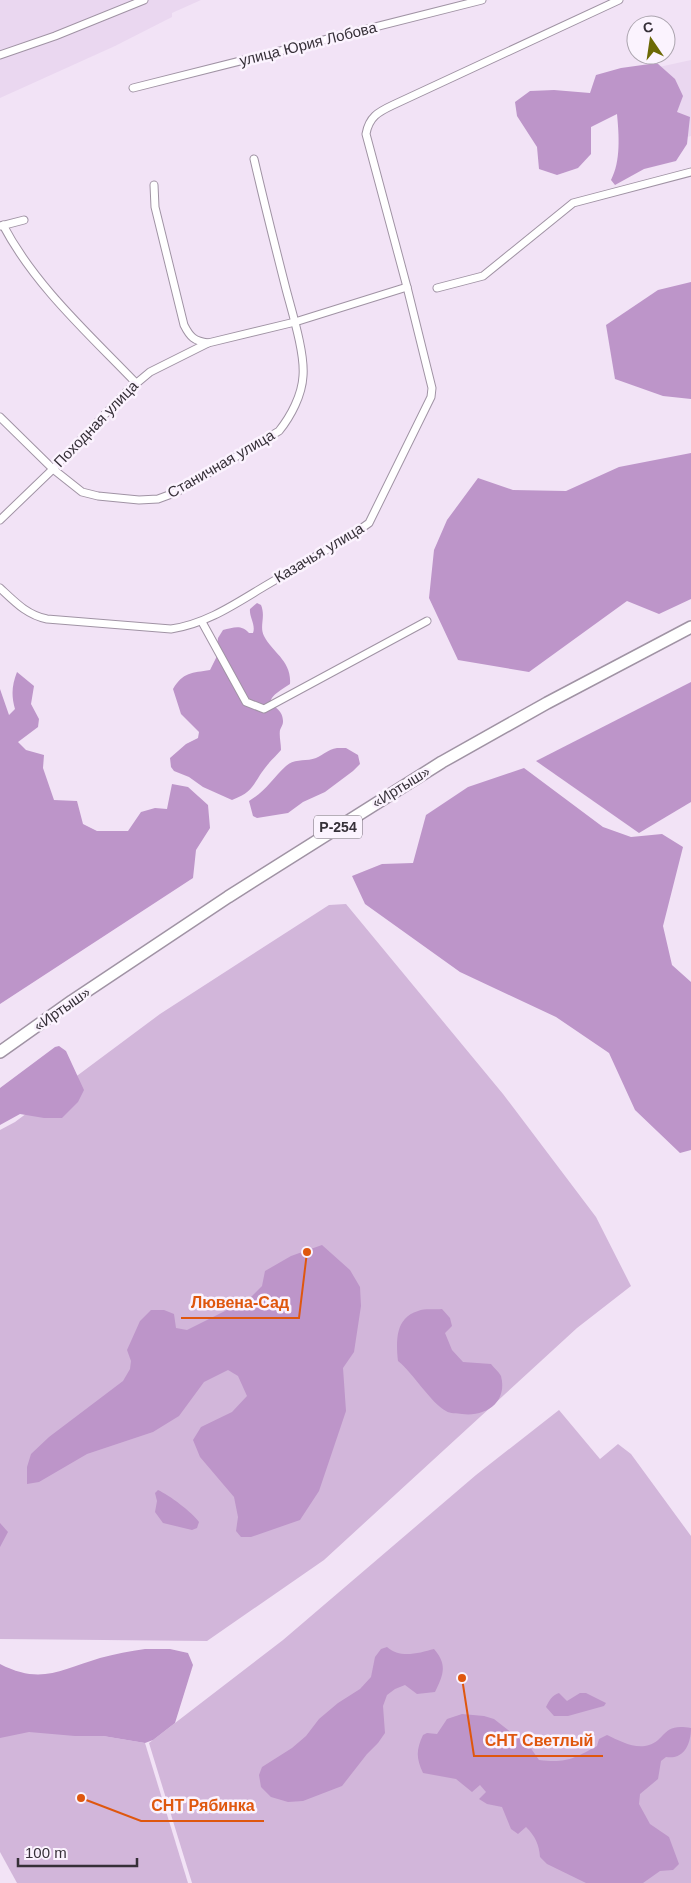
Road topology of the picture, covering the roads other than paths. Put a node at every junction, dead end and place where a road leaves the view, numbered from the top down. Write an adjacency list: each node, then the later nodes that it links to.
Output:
1 (144, 0): 4 (street)
2 (482, 0): 5 (street, улица Юрия Лобова)
3 (618, 0): 11 (street, Казачья улица)
4 (0, 55)
5 (133, 88)
6 (254, 158): 13 (street, Станичная улица)
7 (691, 172): 12 (street)
8 (154, 185): 14 (street)
9 (24, 220): 10 (street)
10 (2, 226): 15 (street)
11 (407, 287): 13 (street, Походная улица); 21 (street, Казачья улица)
12 (438, 288)
13 (295, 322): 14 (street, Походная улица); 17 (street, Станичная улица)
14 (208, 343): 15 (street, Походная улица)
15 (136, 383): 17 (street, Походная улица)
16 (0, 417): 17 (street, Станичная улица)
17 (53, 469): 18 (street, Походная улица)
18 (0, 520)
19 (0, 588): 21 (street, Казачья улица)
20 (427, 621): 21 (street)
21 (202, 622)
22 (691, 627): 23 (highway, «Иртыш» / Р-254)
23 (0, 1052)

